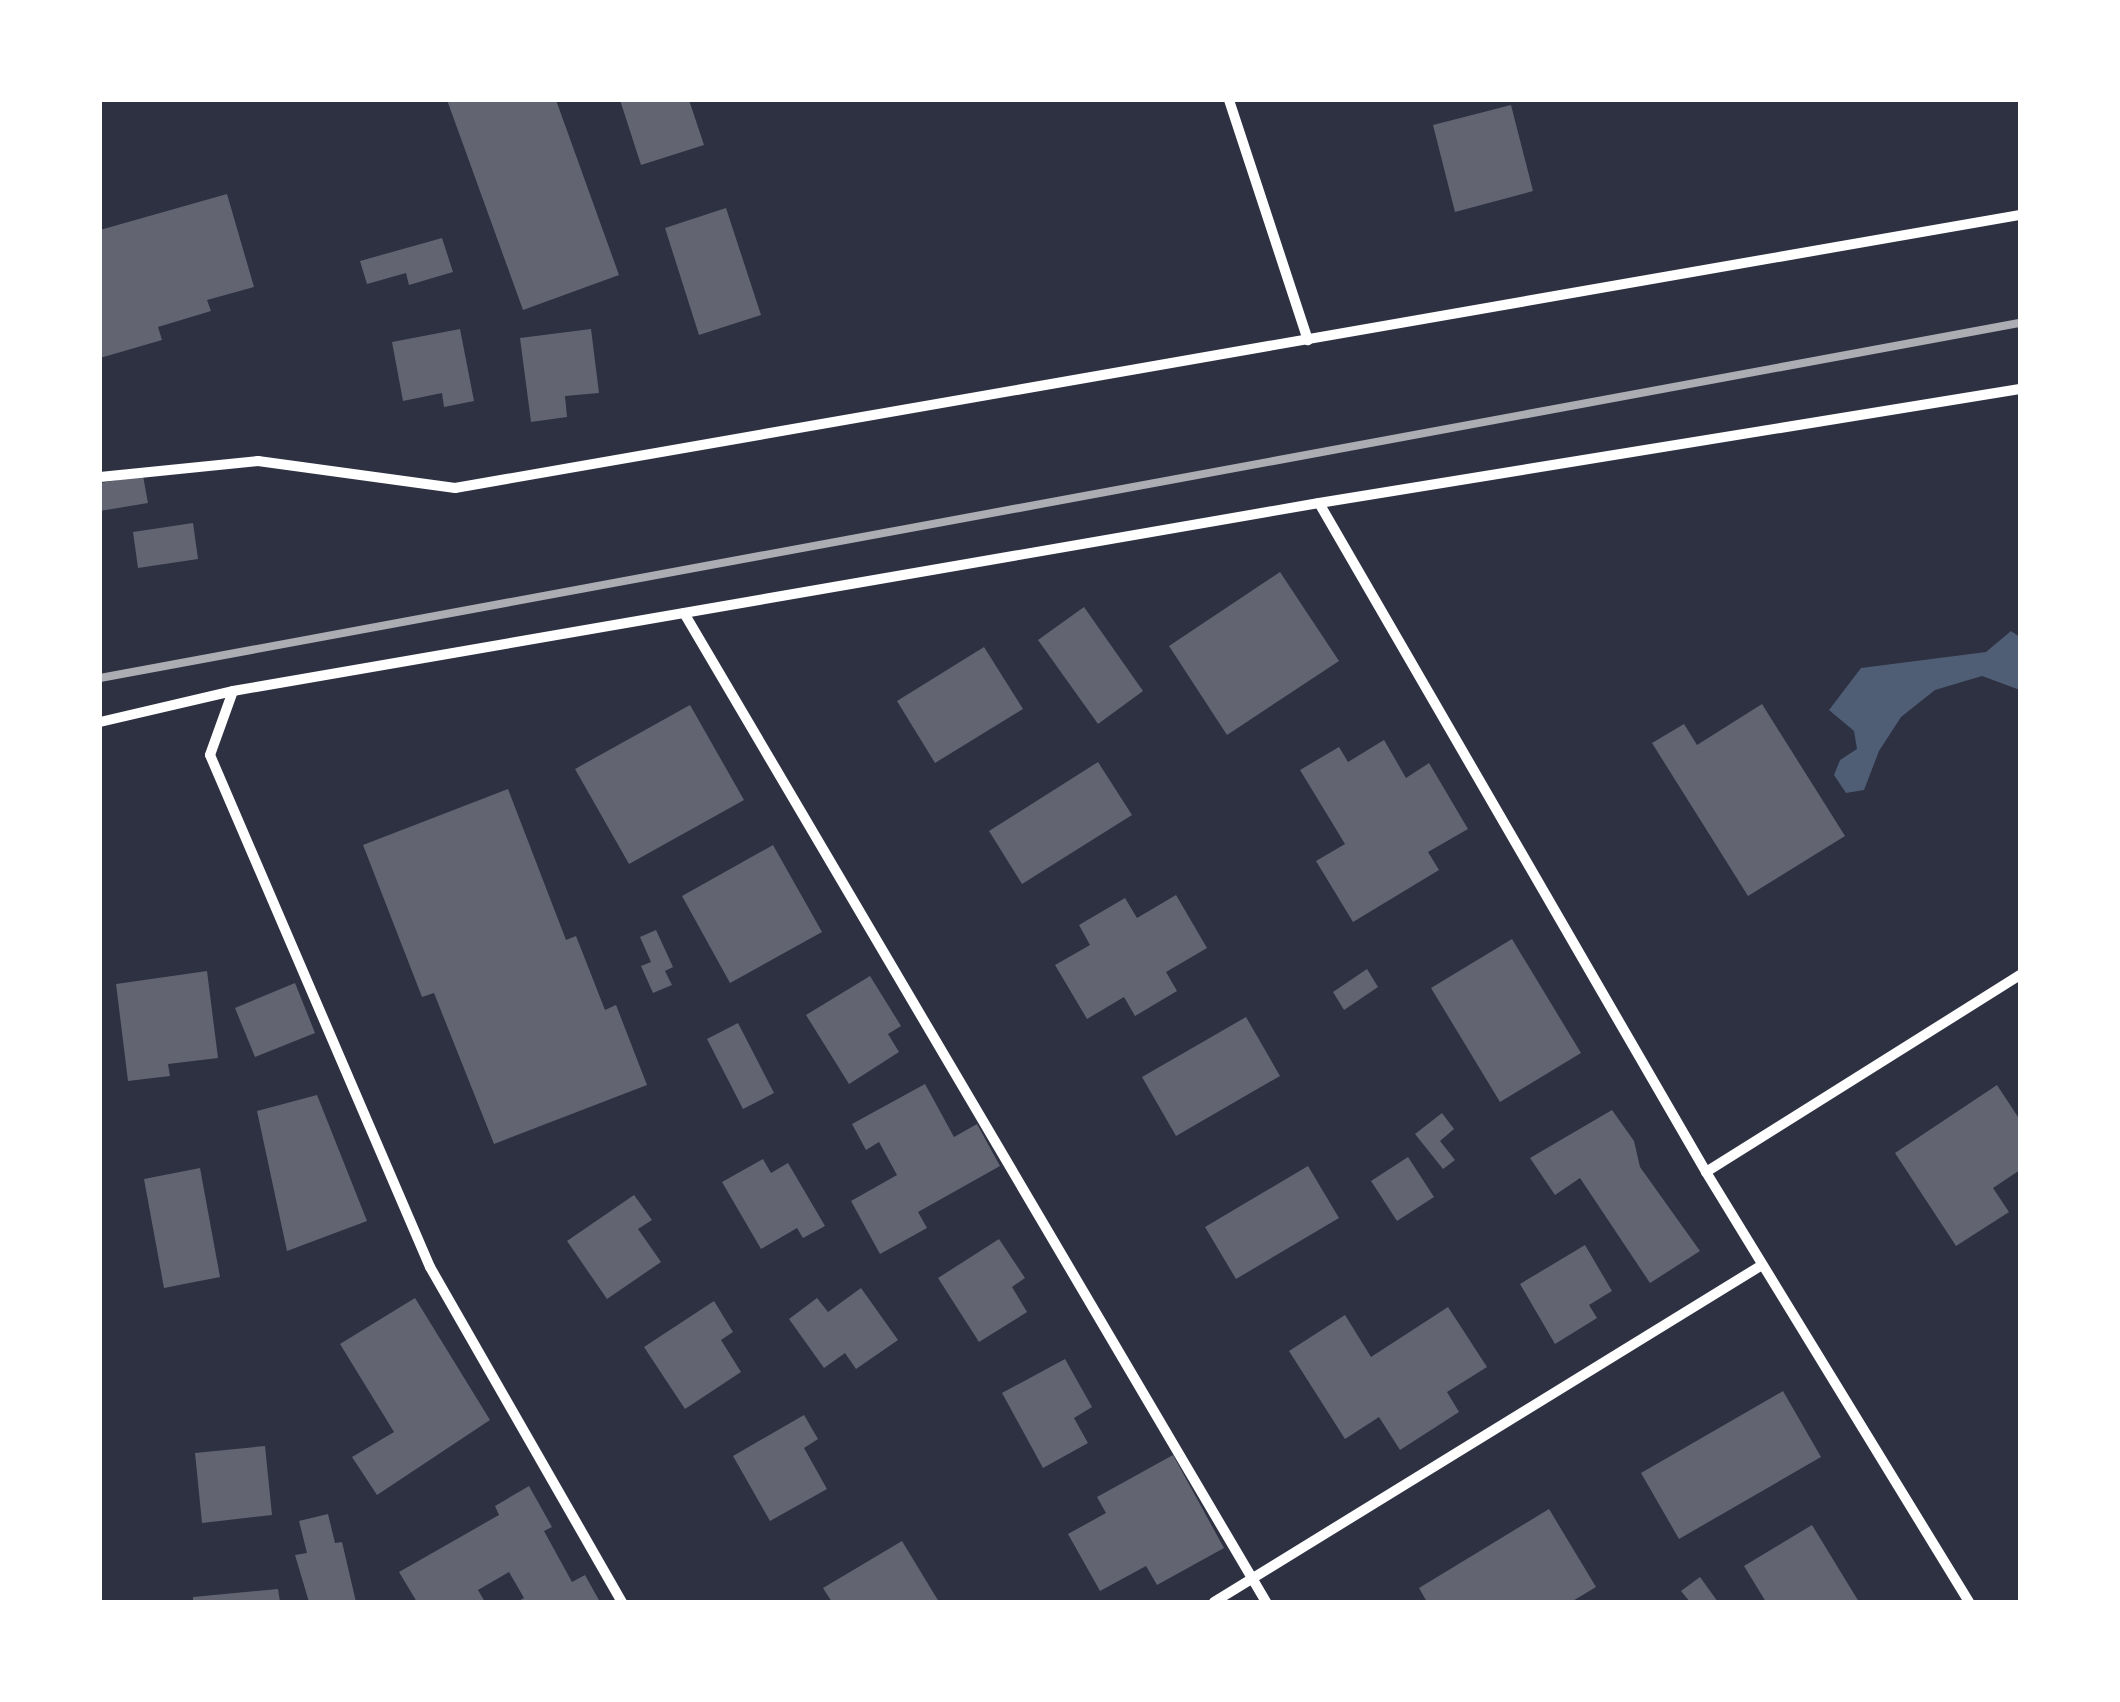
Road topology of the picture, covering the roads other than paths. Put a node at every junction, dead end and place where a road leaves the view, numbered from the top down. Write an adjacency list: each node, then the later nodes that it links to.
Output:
1 (1229, 100): 3 (street)
2 (2020, 216): 3 (street)
3 (1308, 340): 5 (street)
4 (2020, 389): 6 (street)
5 (100, 477)
6 (1319, 502): 7 (street); 11 (street)
7 (684, 613): 8 (street); 13 (street)
8 (233, 691): 9 (street); 14 (street)
9 (100, 722)
10 (2020, 975): 11 (street)
11 (1706, 1172): 12 (street)
12 (1762, 1265): 13 (street); 17 (street)
13 (1252, 1578): 15 (street); 16 (street)
14 (622, 1602)
15 (1214, 1602)
16 (1266, 1602)
17 (1969, 1602)

